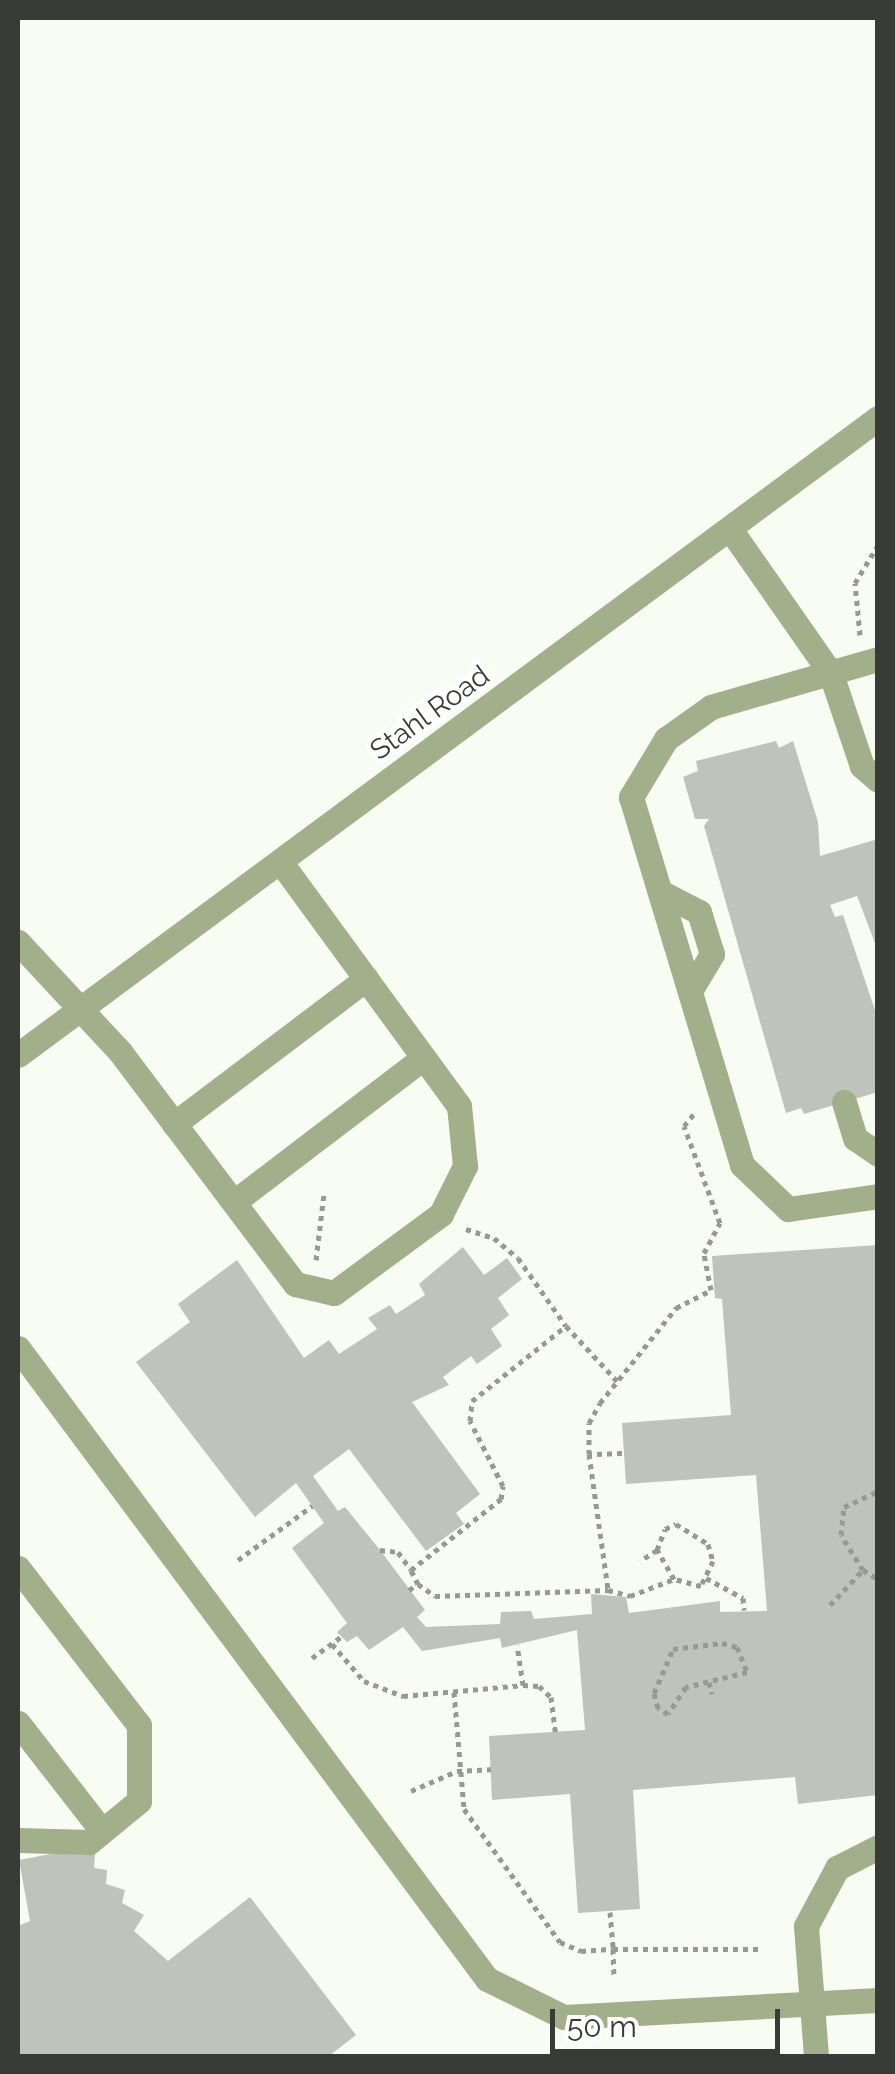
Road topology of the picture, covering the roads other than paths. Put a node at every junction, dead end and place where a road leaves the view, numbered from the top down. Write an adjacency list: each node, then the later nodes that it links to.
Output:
1 (878, 418): 2 (street, Stahl Road)
2 (730, 529): 4 (street); 6 (street, Stahl Road)
3 (872, 661): 4 (street)
4 (831, 674): 5 (street); 15 (street)
5 (878, 780)
6 (280, 861): 8 (street); 9 (street, Stahl Road)
7 (18, 942): 9 (street)
8 (366, 979): 11 (street); 13 (street)
9 (80, 1009): 10 (street, Stahl Road); 13 (street)
10 (18, 1054)
11 (423, 1058): 16 (street); 16 (street)
12 (844, 1102): 14 (street)
13 (174, 1124): 16 (street)
14 (878, 1154)
15 (878, 1196)
16 (234, 1202)
17 (18, 1348): 24 (street)
18 (18, 1568): 20 (street)
19 (18, 1723): 20 (street)
20 (102, 1831): 21 (street)
21 (18, 1840)
22 (878, 1847): 24 (street)
23 (878, 2000): 24 (street)
24 (812, 2004): 25 (street)
25 (815, 2056)

